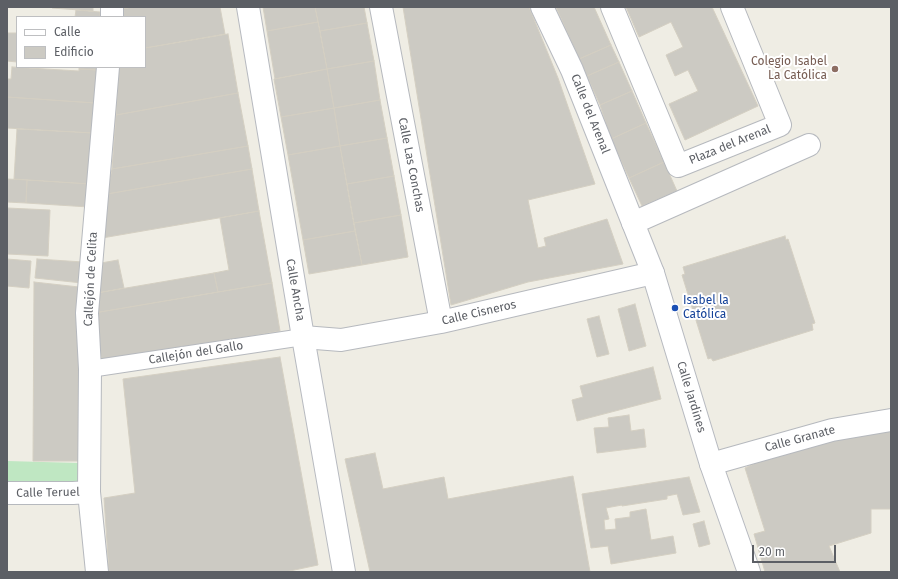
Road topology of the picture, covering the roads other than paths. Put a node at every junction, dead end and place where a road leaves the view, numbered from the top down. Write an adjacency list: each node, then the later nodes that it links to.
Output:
1 (248, 7): 11 (street, Calle Ancha)
2 (381, 7): 10 (street, Calle Las Conchas)
3 (542, 7): 8 (street, Calle del Arenal)
4 (612, 7): 5 (street, Plaza del Arenal)
5 (732, 7)
6 (108, 68): 12 (street, Callejón de Celita)
7 (809, 145): 8 (street)
8 (633, 223): 9 (street, Calle Jardines)
9 (653, 273): 10 (street, Calle Cisneros); 14 (street, Calle Jardines)
10 (441, 322): 11 (street, Calle Cisneros)
11 (303, 337): 12 (lane, Callejón del Gallo); 18 (street, Calle Ancha)
12 (90, 370): 15 (street, Callejón de Celita)
13 (891, 420): 14 (street, Calle Granate)
14 (710, 464): 19 (street, Calle Jardines)
15 (89, 492): 16 (street, Calle Teruel); 17 (street, Callejón de Celita)
16 (7, 493)
17 (97, 572)
18 (341, 572)
19 (749, 572)

